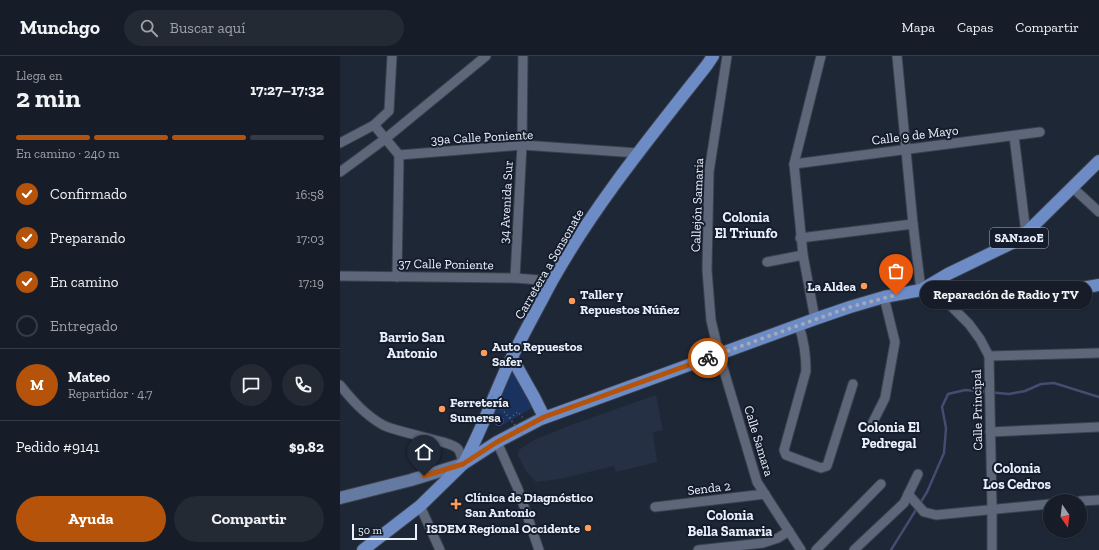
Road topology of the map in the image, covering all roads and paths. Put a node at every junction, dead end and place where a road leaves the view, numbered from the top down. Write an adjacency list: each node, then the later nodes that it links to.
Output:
1 (392, 56): 8 (street)
2 (486, 56): 11 (street)
3 (523, 56): 13 (street, 34 Avenida Sur)
4 (713, 56): 15 (main road, Carretera a Sonsonate)
5 (727, 56): 38 (street, Callejón Samaria)
6 (821, 56): 18 (street)
7 (897, 56): 14 (street)
8 (374, 125): 11 (street); 12 (street)
9 (1040, 132): 10 (street, Calle 9 de Mayo)
10 (1014, 136): 14 (street, Calle 9 de Mayo); 23 (street)
11 (385, 138): 16 (street); 19 (street)
12 (340, 143)
13 (522, 146): 15 (street, 39a Calle Poniente); 16 (street, 39a Calle Poniente); 29 (street, 34 Avenida Sur)
14 (906, 150): 18 (street, Calle 9 de Mayo); 22 (street)
15 (638, 153): 30 (main road, Carretera a Sonsonate)
16 (399, 155): 28 (street)
17 (1099, 161): 20 (main road, SAN120E)
18 (794, 164): 24 (street)
19 (340, 172)
20 (1072, 188): 21 (street); 23 (main road, SAN120E)
21 (1099, 212)
22 (913, 224): 24 (street); 32 (street)
23 (1026, 233): 32 (main road, SAN120E)
24 (800, 238): 25 (street)
25 (803, 255): 26 (street); 35 (street)
26 (767, 262)
27 (340, 276): 28 (street, 37 Calle Poniente)
28 (397, 277): 29 (street, 37 Calle Poniente)
29 (516, 278): 30 (street, 37 Calle Poniente)
30 (552, 281): 40 (main road, Carretera a Sonsonate)
31 (1099, 285): 33 (main road, SAN120E)
32 (920, 290): 33 (main road, SAN120E); 34 (main road, SAN120E)
33 (935, 290): 39 (street, Calle Principal)
34 (884, 297): 35 (main road, SAN120E); 47 (street)
35 (815, 319): 36 (main road, SAN120E)
36 (799, 326): 38 (main road, SAN120E); 41 (street)
37 (1099, 353): 39 (street)
38 (719, 354): 45 (main road, SAN120E); 55 (street, Calle Samara)
39 (989, 356): 49 (street, Calle Principal)
40 (512, 358): 45 (main road); 52 (main road, Carretera a Sonsonate)
41 (853, 384)
42 (340, 385): 52 (street)
43 (488, 393): 46 (path, bridge)
44 (518, 412): 46 (path)
45 (544, 417): 51 (main road, SAN120E)
46 (510, 418): 50 (path, bridge)
47 (871, 426)
48 (1099, 427): 49 (street)
49 (990, 432): 63 (street, Calle Principal)
50 (523, 435)
51 (497, 442): 52 (main road, SAN120E); 67 (street)
52 (463, 464): 57 (street); 61 (main road)
53 (918, 474): 56 (street)
54 (881, 484): 70 (street)
55 (765, 494): 62 (street, Senda 2); 64 (street, Calle Samara)
56 (908, 494): 63 (street); 71 (street)
57 (340, 498)
58 (1099, 500): 59 (street)
59 (1087, 501)
60 (1043, 505): 63 (street)
61 (420, 506): 65 (main road); 66 (street)
62 (655, 507)
63 (992, 509): 72 (street, Calle Principal)
64 (789, 532): 68 (street); 69 (street, Calle Samara)
65 (363, 550)
66 (440, 550)
67 (539, 550)
68 (698, 550)
69 (801, 550)
70 (816, 550)
71 (854, 550)
72 (992, 550)

